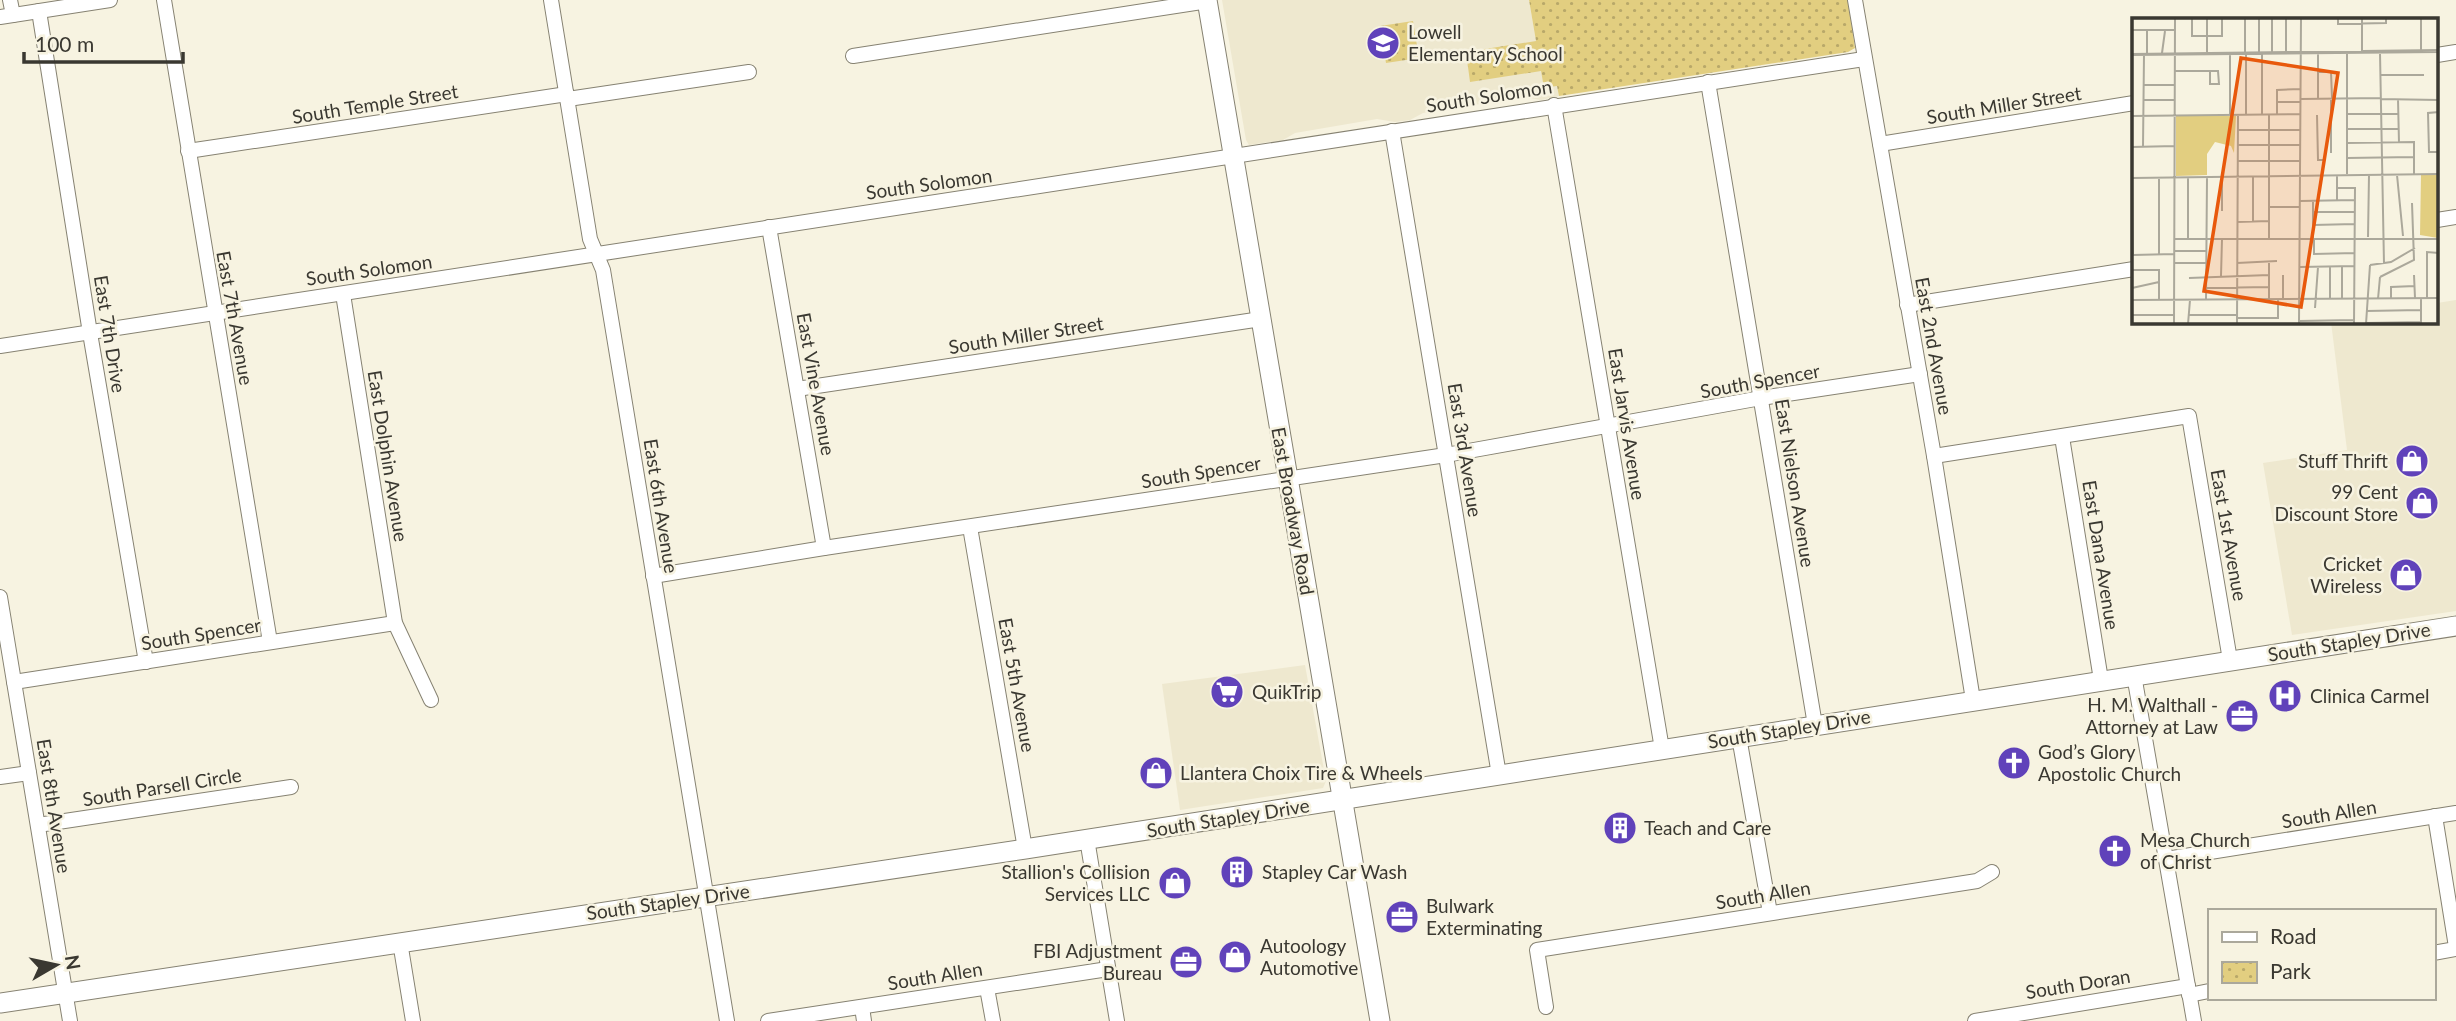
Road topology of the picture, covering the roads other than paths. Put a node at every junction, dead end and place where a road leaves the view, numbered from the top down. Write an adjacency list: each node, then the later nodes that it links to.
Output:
1 (110, 0): 7 (street)
2 (164, 0): 19 (street, East 7th Avenue)
3 (551, 0): 14 (street, East 6th Avenue)
4 (1855, 0): 11 (street, East 2nd Avenue)
5 (1207, 1): 10 (street); 20 (main road, East Broadway Road)
6 (8, 10): 7 (street)
7 (39, 11): 30 (street, East 7th Drive)
8 (2456, 52): 9 (street)
9 (2438, 55)
10 (853, 56)
11 (1864, 59): 13 (street, South Solomon); 18 (street, East 2nd Avenue)
12 (749, 72): 14 (street, South Temple Street)
13 (1708, 82): 16 (street, South Solomon); 34 (street, East Nielson Avenue)
14 (567, 97): 19 (street, South Temple Street); 24 (street, East 6th Avenue)
15 (2132, 103): 18 (street, South Miller Street)
16 (1554, 105): 17 (street, South Solomon); 35 (street, East Jarvis Avenue)
17 (1392, 131): 20 (street, South Solomon); 37 (street, East 3rd Avenue)
18 (1880, 144): 27 (street, East 2nd Avenue)
19 (188, 151): 28 (street, East 7th Avenue)
20 (1234, 156): 23 (street, South Solomon); 29 (main road, East Broadway Road)
21 (2456, 217): 22 (street)
22 (2438, 220)
23 (769, 227): 24 (street, South Solomon); 33 (street, East Vine Avenue)
24 (597, 254): 26 (street, South Solomon); 42 (street, East 6th Avenue)
25 (2132, 269): 27 (street)
26 (343, 294): 28 (street, South Solomon); 44 (street, East Dolphin Avenue)
27 (1907, 305): 32 (street, East 2nd Avenue)
28 (215, 313): 30 (street, South Solomon); 47 (street, East 7th Avenue)
29 (1261, 319): 33 (street, South Miller Street); 39 (main road, East Broadway Road)
30 (90, 332): 31 (street, South Solomon); 49 (street, East 7th Drive)
31 (0, 346)
32 (1920, 374): 34 (street, South Spencer); 38 (street, East 2nd Avenue)
33 (797, 389): 41 (street, East Vine Avenue)
34 (1762, 398): 35 (street, South Spencer); 55 (street, East Nielson Avenue)
35 (1608, 428): 37 (street, South Spencer); 57 (street, East Jarvis Avenue)
36 (2062, 437): 38 (street); 48 (street, East 1st Avenue); 51 (street, East Dana Avenue)
37 (1446, 455): 39 (street, South Spencer); 59 (street, East 3rd Avenue)
38 (1934, 457): 54 (street, East 2nd Avenue)
39 (1287, 478): 40 (street, South Spencer); 62 (main road, East Broadway Road)
40 (970, 527): 41 (street, South Spencer); 67 (street, East 5th Avenue)
41 (824, 548): 42 (street, South Spencer)
42 (653, 576): 70 (street, East 6th Avenue)
43 (0, 597): 46 (street, East 8th Avenue)
44 (395, 623): 47 (street, South Spencer); 53 (street, East Dolphin Avenue)
45 (2456, 626): 48 (main road, South Stapley Drive)
46 (3, 635): 52 (street, East 8th Avenue)
47 (270, 642): 49 (street, South Spencer)
48 (2231, 660): 50 (main road, South Stapley Drive)
49 (146, 662): 52 (street, South Spencer)
50 (2134, 675): 51 (main road, South Stapley Drive); 68 (street)
51 (2101, 680): 54 (main road, South Stapley Drive)
52 (14, 682): 58 (street, East 8th Avenue)
53 (431, 700)
54 (1973, 700): 55 (main road, South Stapley Drive)
55 (1815, 725): 56 (main road, South Stapley Drive)
56 (1739, 737): 57 (main road, South Stapley Drive); 71 (street)
57 (1662, 749): 59 (main road, South Stapley Drive)
58 (29, 773): 60 (street); 65 (street, East 8th Avenue)
59 (1499, 775): 62 (main road, South Stapley Drive)
60 (0, 778)
61 (291, 787): 65 (street, South Parsell Circle)
62 (1342, 800): 66 (main road, South Stapley Drive); 89 (main road, East Broadway Road)
63 (2456, 813): 64 (street, South Allen)
64 (2435, 817): 68 (street, South Allen); 73 (street)
65 (38, 825): 79 (street, East 8th Avenue)
66 (1087, 839): 67 (main road, South Stapley Drive); 75 (street)
67 (1025, 849): 70 (main road, South Stapley Drive)
68 (2166, 859): 77 (street)
69 (1992, 872): 71 (street, South Allen)
70 (706, 897): 72 (main road, South Stapley Drive); 85 (street, East 6th Avenue)
71 (1770, 914): 81 (street, South Allen)
72 (400, 942): 79 (main road, South Stapley Drive); 84 (street)
73 (2456, 948): 74 (street)
74 (2435, 953)
75 (1108, 969): 76 (street, South Allen); 88 (street)
76 (987, 988): 82 (street, South Allen); 87 (street)
77 (2188, 990): 78 (street, South Doran); 90 (street, South Doran); 91 (street)
78 (2208, 991)
79 (65, 993): 80 (main road, South Stapley Drive); 83 (street, East 8th Avenue)
80 (0, 1003)
81 (1546, 1007)
82 (863, 1014): 86 (street, South Allen)
83 (70, 1021)
84 (413, 1021)
85 (727, 1021)
86 (768, 1021)
87 (993, 1021)
88 (1116, 1021)
89 (1380, 1021)
90 (1975, 1021)
91 (2194, 1021)

